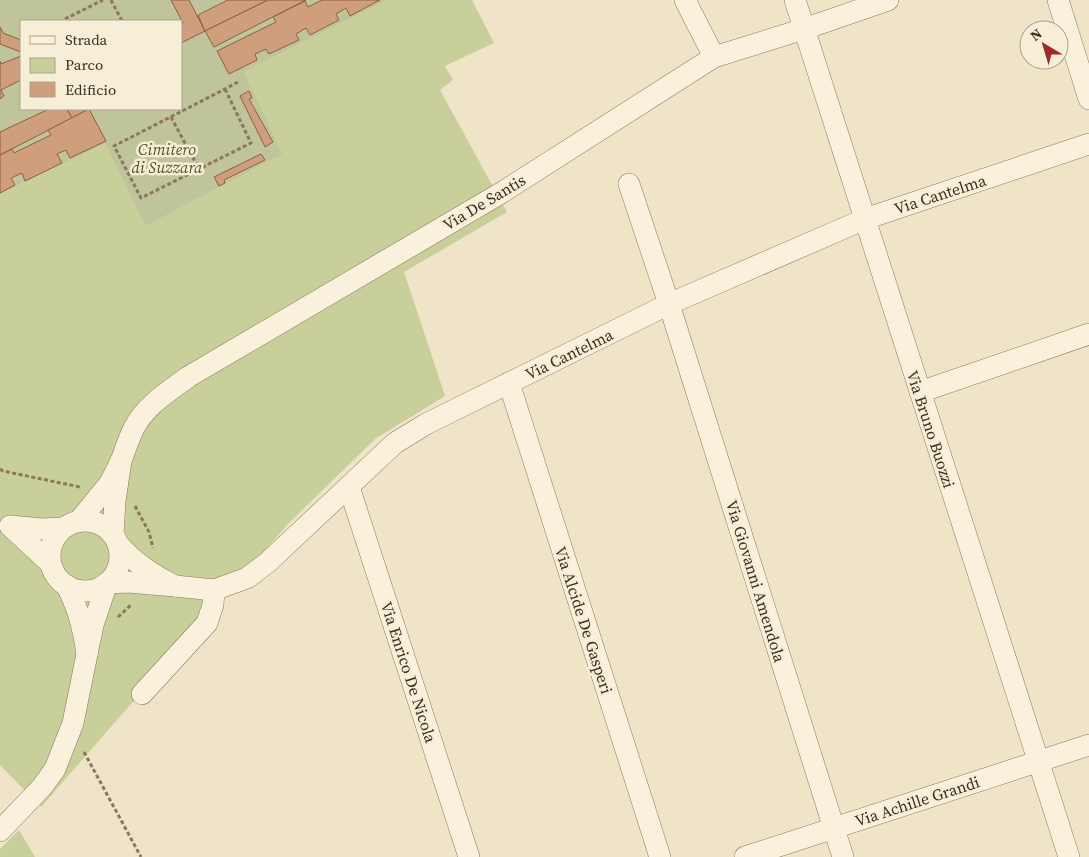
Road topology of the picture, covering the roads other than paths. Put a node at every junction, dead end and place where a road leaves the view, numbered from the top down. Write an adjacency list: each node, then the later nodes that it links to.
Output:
1 (685, 0): 6 (street)
2 (795, 0): 5 (street, Via Bruno Buozzi)
3 (888, 0): 5 (street, Via De Santis)
4 (1058, 0): 7 (street)
5 (804, 29): 6 (street, Via De Santis); 10 (street, Via Bruno Buozzi)
6 (714, 57): 15 (street, Via De Santis)
7 (1089, 100)
8 (1089, 144): 10 (street, Via Cantelma)
9 (629, 184): 11 (street, Via Giovanni Amendola)
10 (865, 219): 11 (street, Via Cantelma); 14 (street, Via Bruno Buozzi)
11 (669, 304): 13 (street, Via Cantelma); 29 (street, Via Giovanni Amendola)
12 (1089, 334): 14 (street)
13 (509, 383): 16 (street, Via Cantelma); 32 (street, Via Alcide De Gasperi)
14 (920, 392): 28 (street, Via Bruno Buozzi)
15 (121, 461): 18 (street); 19 (street)
16 (349, 486): 24 (street, Via Cantelma); 31 (street, Via Enrico De Nicola)
17 (5, 522): 18 (street); 20 (street)
18 (71, 524): 19 (street); 20 (street)
19 (115, 539): 21 (street); 23 (street)
20 (50, 563): 22 (street)
21 (108, 583): 22 (street); 23 (street); 25 (street)
22 (66, 586): 25 (street)
23 (175, 586): 24 (street)
24 (214, 590): 26 (street)
25 (87, 654): 30 (street)
26 (142, 694)
27 (1089, 745): 28 (street, Via Achille Grandi)
28 (1038, 762): 29 (street, Via Achille Grandi); 35 (street, Via Bruno Buozzi)
29 (834, 828): 33 (street, Via Achille Grandi); 34 (street, Via Giovanni Amendola)
30 (0, 830)
31 (469, 857)
32 (660, 857)
33 (745, 857)
34 (843, 857)
35 (1069, 857)

